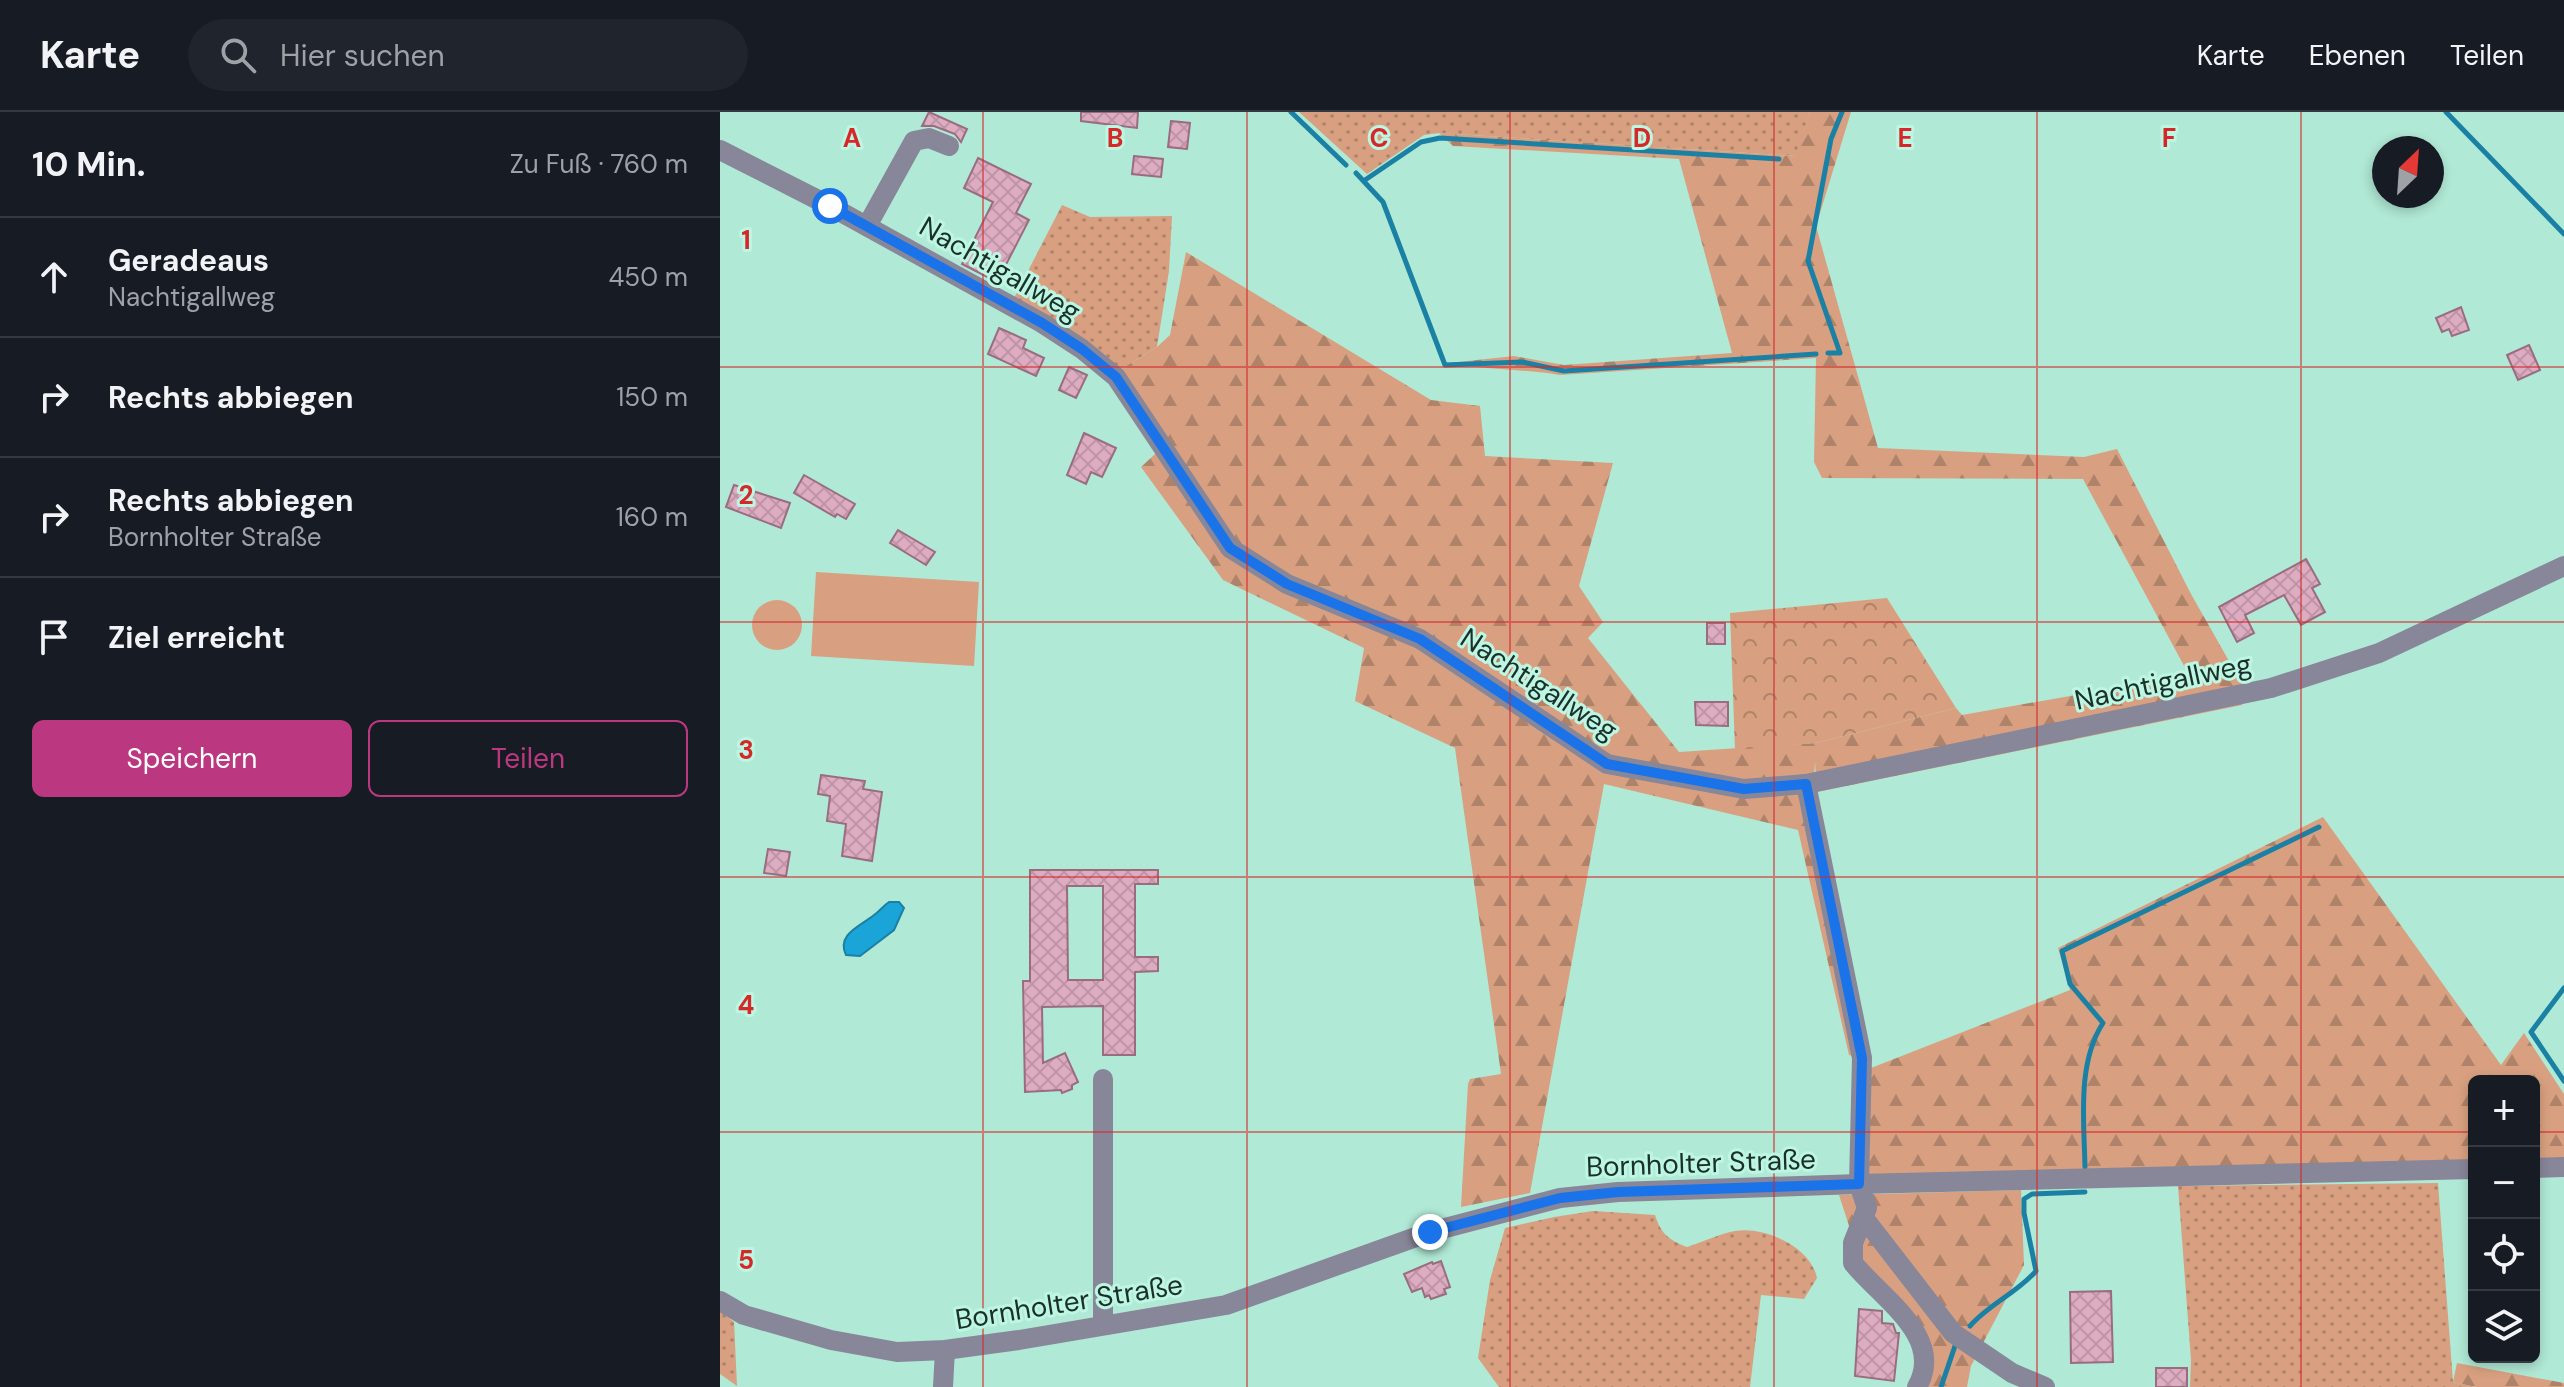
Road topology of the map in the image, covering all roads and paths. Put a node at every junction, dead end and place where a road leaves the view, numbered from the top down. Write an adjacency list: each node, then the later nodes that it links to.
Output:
1 (949, 146): 3 (street)
2 (720, 150): 3 (street, Nachtigallweg)
3 (867, 226): 5 (street, Nachtigallweg)
4 (2564, 566): 5 (street, Nachtigallweg)
5 (1806, 784): 10 (street)
6 (1103, 1079): 13 (street)
7 (2564, 1167): 8 (street)
8 (2540, 1168)
9 (2468, 1169): 10 (street, Bornholter Straße)
10 (1859, 1184): 11 (street); 13 (street, Bornholter Straße)
11 (1864, 1218): 16 (street); 17 (street)
12 (720, 1301): 14 (street, Bornholter Straße)
13 (1103, 1325): 14 (street, Bornholter Straße)
14 (945, 1350): 15 (street)
15 (943, 1387)
16 (1917, 1387)
17 (2045, 1387)

